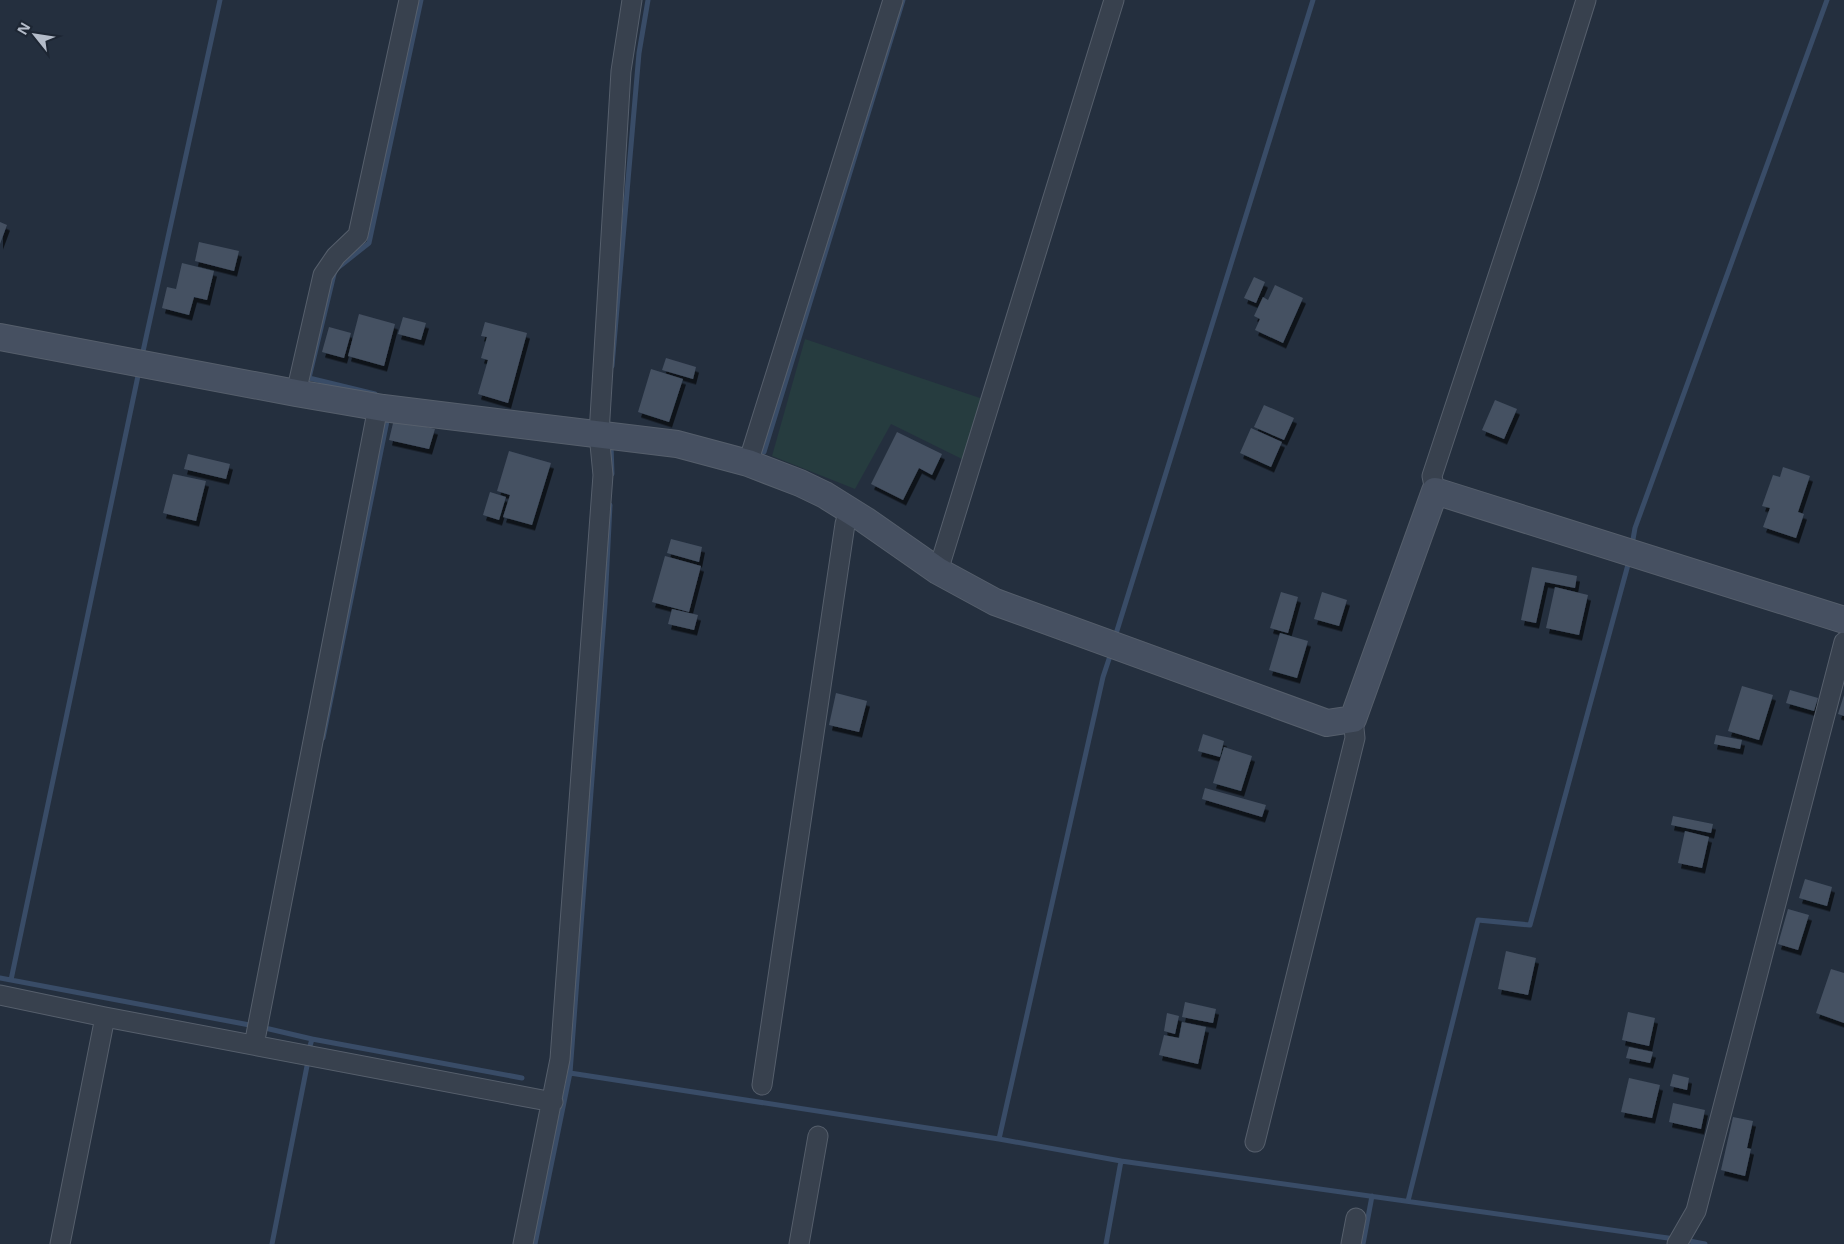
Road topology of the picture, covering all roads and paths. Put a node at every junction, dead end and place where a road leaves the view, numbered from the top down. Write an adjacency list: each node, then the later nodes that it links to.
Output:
1 (409, 0): 7 (street)
2 (632, 0): 9 (street)
3 (893, 0): 10 (street)
4 (1114, 0): 13 (street)
5 (1586, 0): 11 (street)
6 (0, 337): 7 (street)
7 (296, 393): 8 (street)
8 (386, 408): 9 (street); 19 (street)
9 (607, 435): 10 (street); 21 (street)
10 (748, 463): 12 (street)
11 (1435, 491): 14 (street); 16 (street)
12 (849, 510): 13 (street); 20 (street)
13 (938, 571): 16 (street)
14 (1844, 620)
15 (1844, 642): 25 (street)
16 (1352, 719): 23 (street)
17 (0, 995): 18 (street)
18 (105, 1017): 19 (street); 26 (street)
19 (256, 1033): 21 (street)
20 (762, 1085)
21 (553, 1102): 27 (street)
22 (818, 1136): 28 (street)
23 (1255, 1142)
24 (1356, 1218): 29 (street)
25 (1681, 1238)
26 (60, 1244)
27 (523, 1244)
28 (799, 1244)
29 (1351, 1244)

